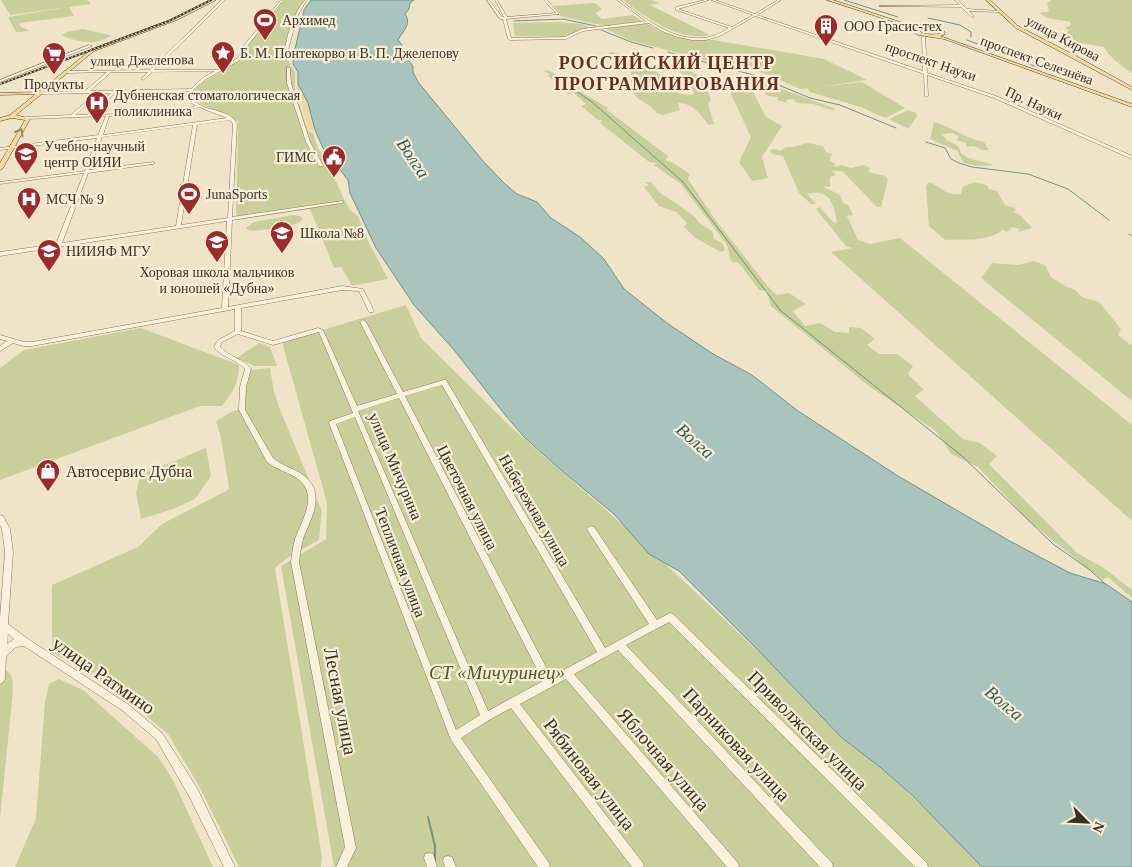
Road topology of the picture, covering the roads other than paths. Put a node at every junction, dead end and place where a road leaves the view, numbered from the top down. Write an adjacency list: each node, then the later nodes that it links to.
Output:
1 (214, 0): 38 (main road)
2 (224, 0): 37 (street)
3 (282, 0): 36 (street)
4 (306, 0): 34 (street)
5 (489, 0): 6 (street); 25 (street)
6 (496, 0): 25 (street)
7 (545, 0): 25 (street)
8 (618, 0): 26 (street)
9 (710, 0): 23 (street, проспект Науки); 28 (street)
10 (717, 0): 23 (street, проспект Науки)
11 (780, 0): 23 (street)
12 (831, 0): 27 (main road, проспект Селезнёва); 29 (main road, проспект Селезнёва)
13 (895, 0): 18 (street)
14 (906, 0): 19 (street)
15 (956, 0): 20 (street)
16 (988, 0): 22 (main road, улица Кирова)
17 (880, 6): 18 (street)
18 (900, 6): 19 (street)
19 (912, 6): 20 (street)
20 (962, 6): 21 (street)
21 (966, 10): 22 (street); 24 (street)
22 (999, 11): 43 (main road, улица Кирова)
23 (755, 14): 28 (street); 40 (street, проспект Науки)
24 (973, 17)
25 (504, 18): 26 (street)
26 (648, 22): 28 (street)
27 (925, 26): 29 (main road); 30 (main road, проспект Селезнёва)
28 (731, 28)
29 (914, 32): 31 (main road, проспект Селезнёва); 32 (street)
30 (944, 33): 31 (main road); 51 (main road, проспект Селезнёва)
31 (933, 36): 32 (street); 51 (main road, проспект Селезнёва)
32 (924, 37): 40 (street)
33 (90, 46): 42 (street)
34 (286, 50)
35 (288, 68): 66 (street)
36 (219, 70): 37 (street, улица Джелепова); 44 (street)
37 (150, 71): 39 (street, улица Джелепова); 41 (street)
38 (65, 72): 39 (street, улица Джелепова); 48 (main road)
39 (110, 72): 45 (street)
40 (926, 72): 50 (street); 64 (street, Пр. Науки)
41 (143, 78)
42 (0, 82)
43 (1131, 88)
44 (191, 90): 47 (street); 52 (street)
45 (86, 92): 46 (street); 48 (street)
46 (99, 92): 47 (street); 56 (street)
47 (114, 92): 53 (street)
48 (39, 93): 49 (main road); 55 (main road)
49 (0, 94)
50 (926, 96)
51 (1132, 105)
52 (200, 106): 54 (street); 59 (street)
53 (89, 115): 54 (street); 56 (street)
54 (108, 115): 61 (street)
55 (12, 116): 57 (main road); 58 (main road)
56 (73, 116): 57 (street)
57 (26, 118): 62 (main road, one-way to 57)
58 (0, 120)
59 (232, 120): 60 (street); 71 (street)
60 (194, 125): 61 (street); 72 (street)
61 (99, 137): 62 (street); 68 (street)
62 (11, 148): 63 (street); 67 (main road)
63 (0, 149)
64 (1132, 157)
65 (153, 163): 68 (street)
66 (320, 165)
67 (0, 168)
68 (85, 172): 69 (street); 73 (street)
69 (0, 183)
70 (342, 202): 71 (street)
71 (231, 219): 72 (street); 76 (street)
72 (178, 227): 73 (street)
73 (58, 246): 74 (street)
74 (0, 254)
75 (238, 307): 76 (street); 77 (street); 79 (street)
76 (225, 309): 81 (street)
77 (371, 311)
78 (363, 322): 83 (street, Цветочная улица)
79 (238, 332): 84 (street, улица Мичурина); 100 (street, Лесная улица)
80 (0, 337): 81 (street)
81 (12, 341): 82 (street)
82 (0, 349)
83 (400, 394): 84 (street); 91 (street, Набережная улица); 95 (street, Цветочная улица)
84 (356, 412): 97 (street, улица Мичурина); 98 (street, Тепличная улица)
85 (0, 518): 88 (street)
86 (591, 529): 87 (street)
87 (655, 625): 90 (street); 105 (street, Приволжская улица)
88 (5, 627): 89 (street, улица Ратмино); 92 (street)
89 (25, 642): 92 (street); 99 (street, улица Ратмино)
90 (620, 645): 91 (street); 104 (street, Парниковая улица)
91 (603, 653): 93 (street)
92 (2, 654): 94 (street)
93 (567, 673): 95 (street); 103 (street, Яблочная улица)
94 (0, 679)
95 (549, 683): 96 (street)
96 (514, 703): 97 (street); 102 (street, Рябиновая улица)
97 (486, 717): 98 (street)
98 (454, 737): 101 (street)
99 (230, 867)
100 (341, 867)
101 (545, 867)
102 (639, 867)
103 (734, 867)
104 (828, 867)
105 (923, 867)

